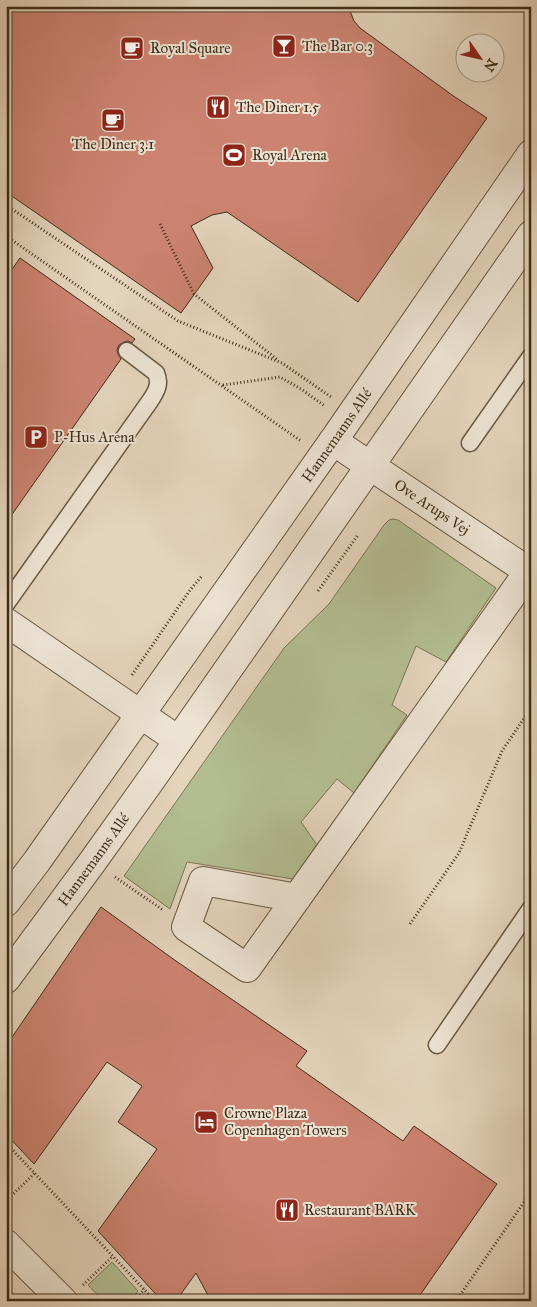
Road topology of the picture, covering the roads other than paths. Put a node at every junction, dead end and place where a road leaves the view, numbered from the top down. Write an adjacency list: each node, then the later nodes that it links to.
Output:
1 (531, 154): 6 (street, Hannemanns Allé)
2 (531, 235): 7 (street, Hannemanns Allé)
3 (127, 351): 9 (lane)
4 (531, 356): 5 (lane)
5 (470, 443)
6 (327, 449): 7 (street, Ove Arups Vej); 11 (street, Hannemanns Allé)
7 (369, 466): 8 (street, Ove Arups Vej); 12 (street, Hannemanns Allé)
8 (530, 572): 13 (street)
9 (6, 604)
10 (6, 622): 11 (street)
11 (139, 714): 12 (street); 14 (street, Hannemanns Allé)
12 (178, 740): 16 (street, Hannemanns Allé)
13 (297, 898): 13 (street)
14 (6, 902)
15 (531, 908): 17 (lane)
16 (6, 979)
17 (437, 1045)
18 (6, 1244): 19 (street)
19 (72, 1294)

